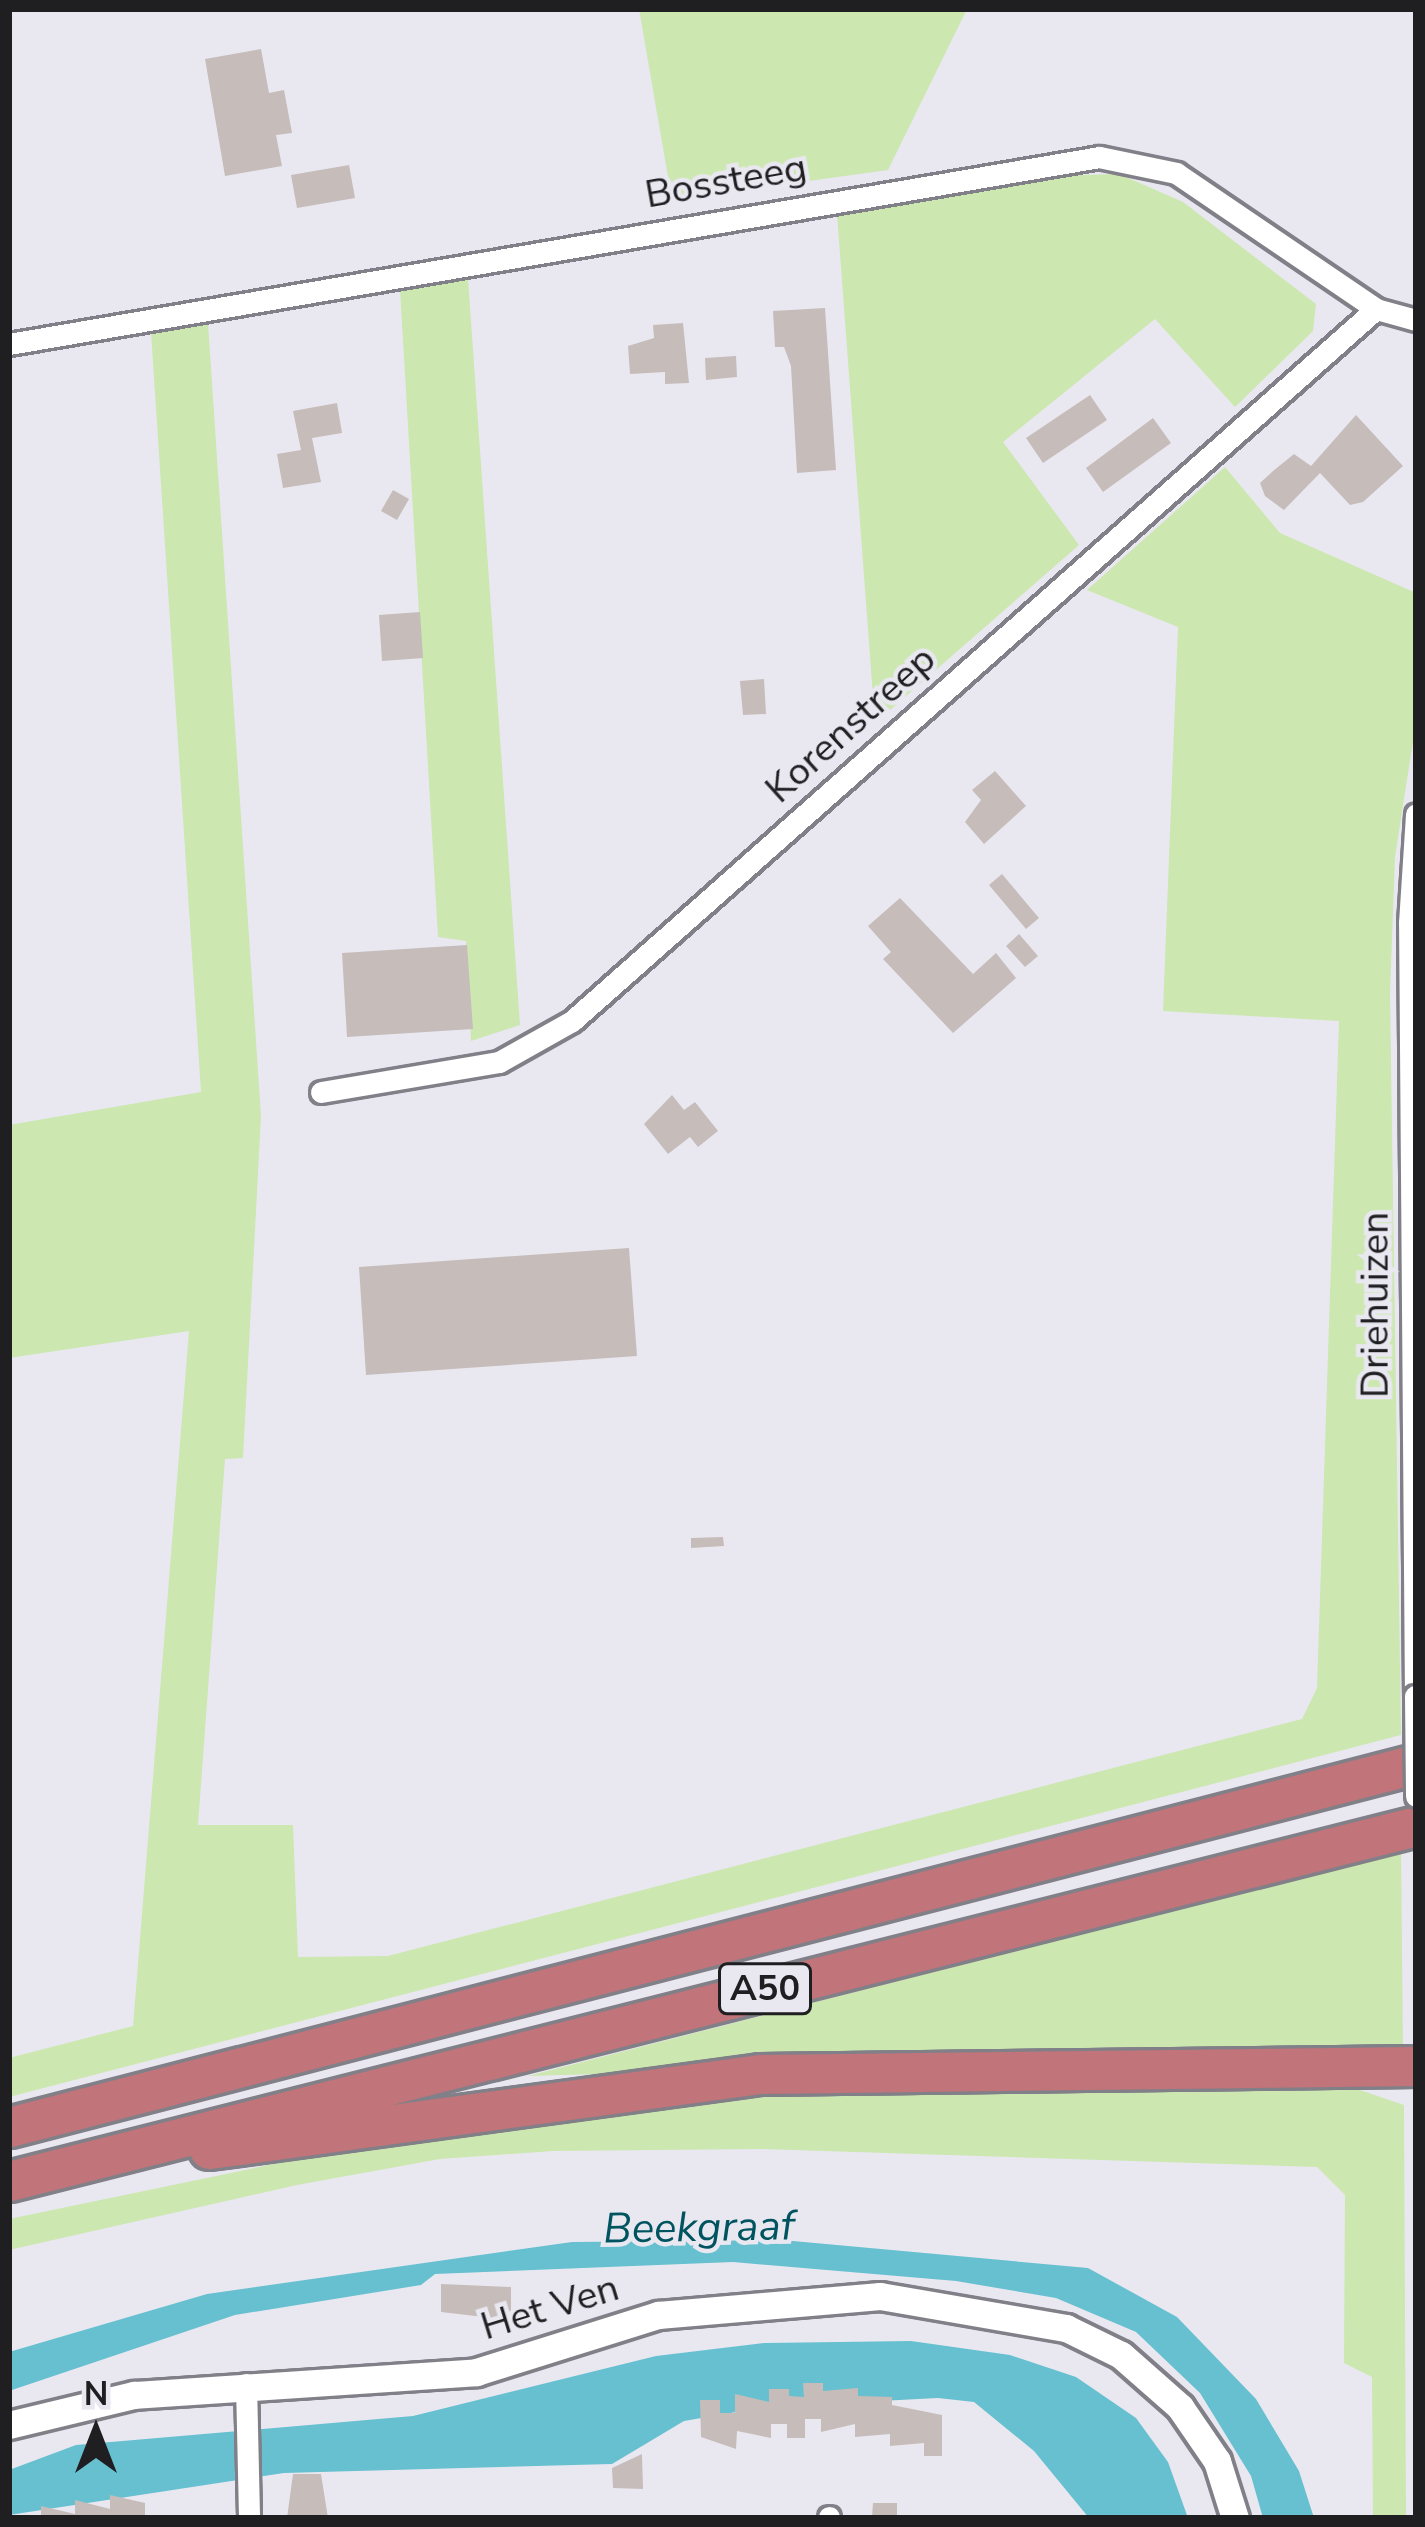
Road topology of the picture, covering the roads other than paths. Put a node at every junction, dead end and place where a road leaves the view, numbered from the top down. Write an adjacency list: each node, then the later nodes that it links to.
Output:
1 (1376, 309): 2 (street, Bossteeg); 3 (street, Bossteeg); 5 (street, Korenstreep)
2 (1416, 320)
3 (9, 344)
4 (1416, 814): 6 (street, Driehuizen)
5 (321, 1092)
6 (1415, 1696): 8 (street, Driehuizen, bridge)
7 (1416, 1761): 11 (highway, A50)
8 (1416, 1796)
9 (1416, 1826): 12 (highway, A50)
10 (1416, 2066): 12 (highway, A50)
11 (9, 2127)
12 (114, 2154): 13 (highway, A50)
13 (9, 2181)
14 (245, 2384): 15 (street, Het Ven); 16 (street); 17 (street, Het Ven)
15 (9, 2425)
16 (249, 2513)
17 (1235, 2518)

